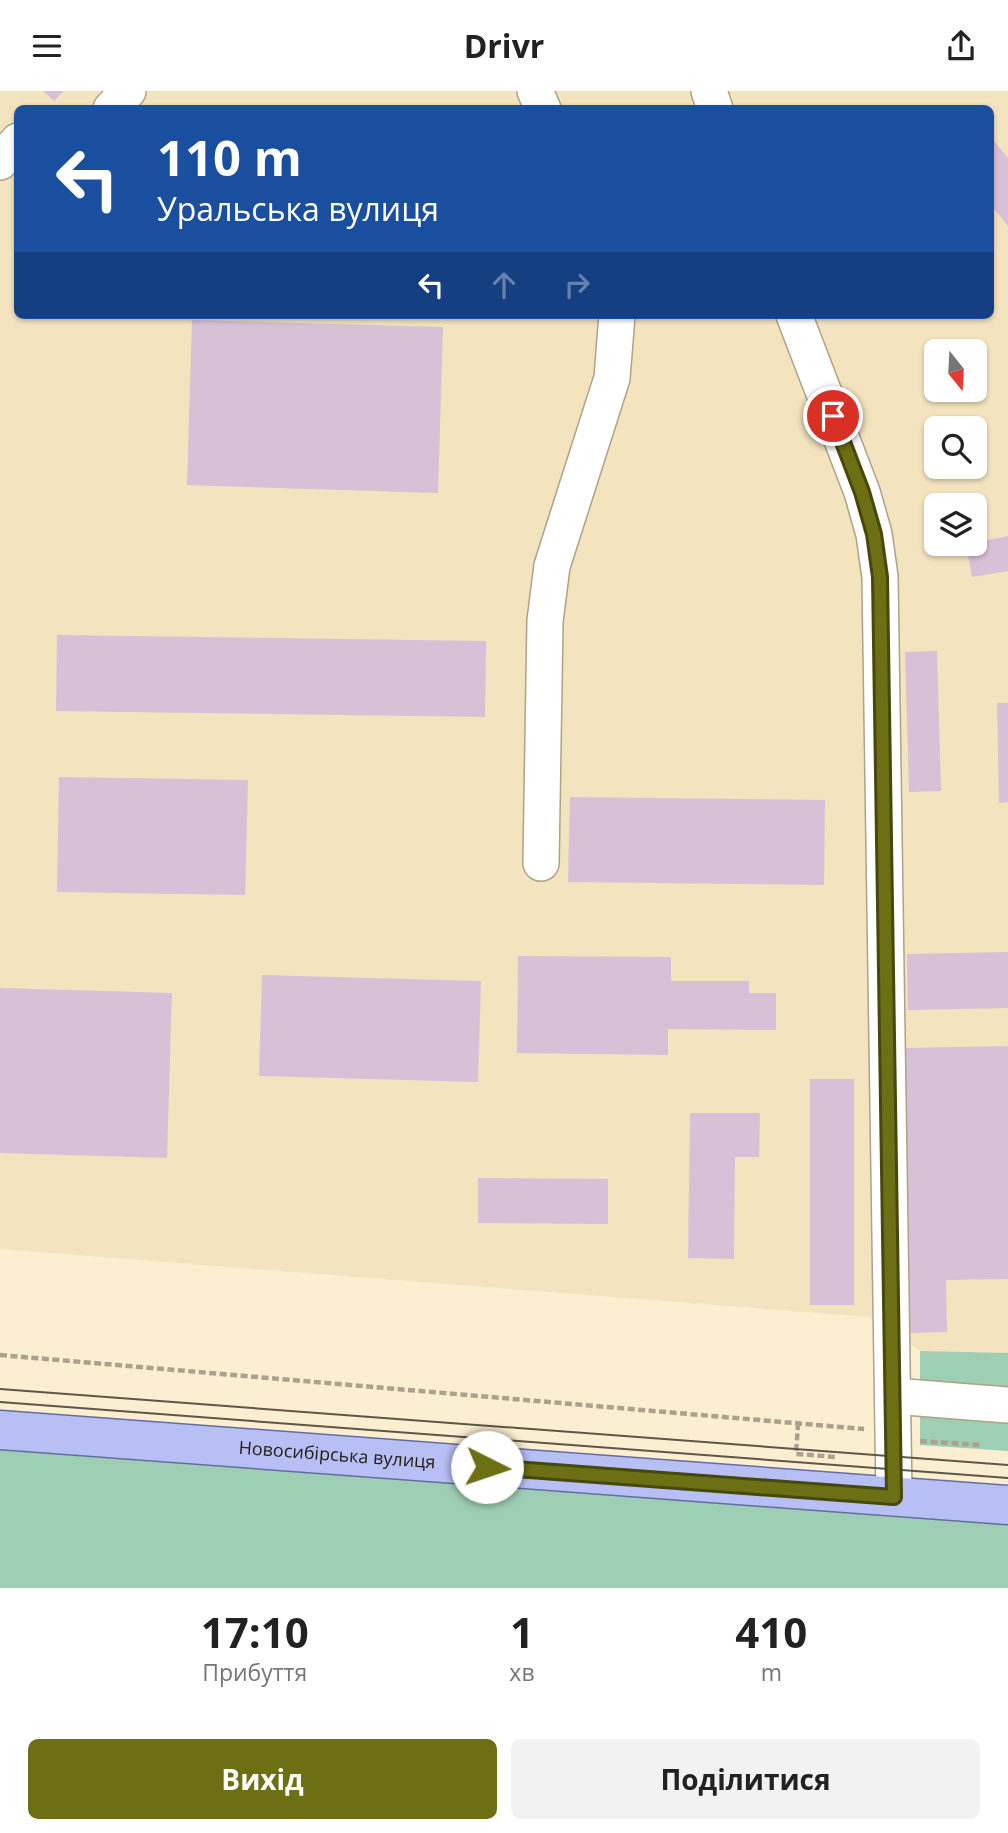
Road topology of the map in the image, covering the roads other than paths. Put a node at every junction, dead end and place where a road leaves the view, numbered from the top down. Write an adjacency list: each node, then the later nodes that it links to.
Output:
1 (128, 91): 2 (street)
2 (115, 105)
3 (14, 146): 4 (street)
4 (0, 162)
5 (617, 319): 7 (street)
6 (796, 319): 8 (street)
7 (541, 863)
8 (893, 1396): 9 (street); 11 (street)
9 (1008, 1405)
10 (0, 1430): 11 (main road, Новосибірська вулиця)
11 (894, 1497): 12 (main road, Новосибірська вулиця)
12 (1008, 1505)

